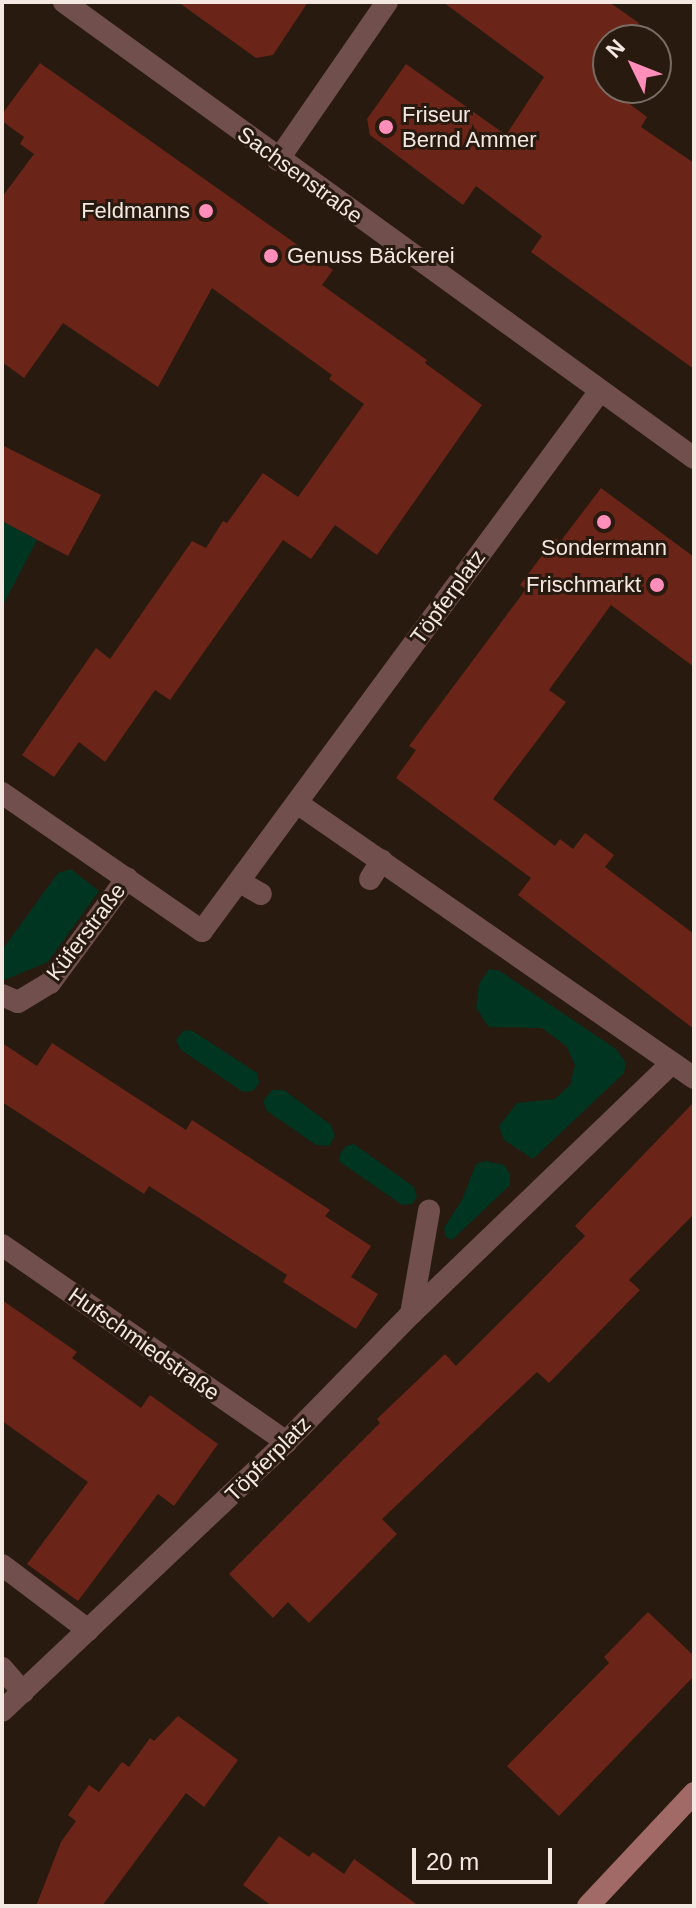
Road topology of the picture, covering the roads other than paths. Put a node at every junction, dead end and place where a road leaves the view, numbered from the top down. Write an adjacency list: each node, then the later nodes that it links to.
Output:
1 (64, 2): 3 (street, Sachsenstraße)
2 (387, 2): 3 (street)
3 (278, 160): 4 (street, Sachsenstraße)
4 (600, 391): 5 (street, Sachsenstraße); 7 (street, Töpferplatz)
5 (694, 458)
6 (2, 793): 8 (street, Küferstraße)
7 (297, 803): 9 (street, Töpferplatz); 12 (street)
8 (127, 878): 9 (street, Küferstraße); 11 (street, Küferstraße)
9 (240, 882): 10 (street)
10 (261, 894)
11 (2, 995)
12 (672, 1063): 13 (street); 16 (street, Töpferplatz)
13 (694, 1078)
14 (429, 1211): 16 (street)
15 (2, 1245): 17 (street, Hufschmiedstraße)
16 (411, 1314): 17 (street, Töpferplatz)
17 (286, 1442): 19 (street, Töpferplatz)
18 (2, 1565): 19 (street)
19 (88, 1630): 21 (street)
20 (2, 1668): 21 (street)
21 (23, 1692): 22 (street)
22 (2, 1711)
23 (694, 1793): 24 (main road)
24 (588, 1906)

